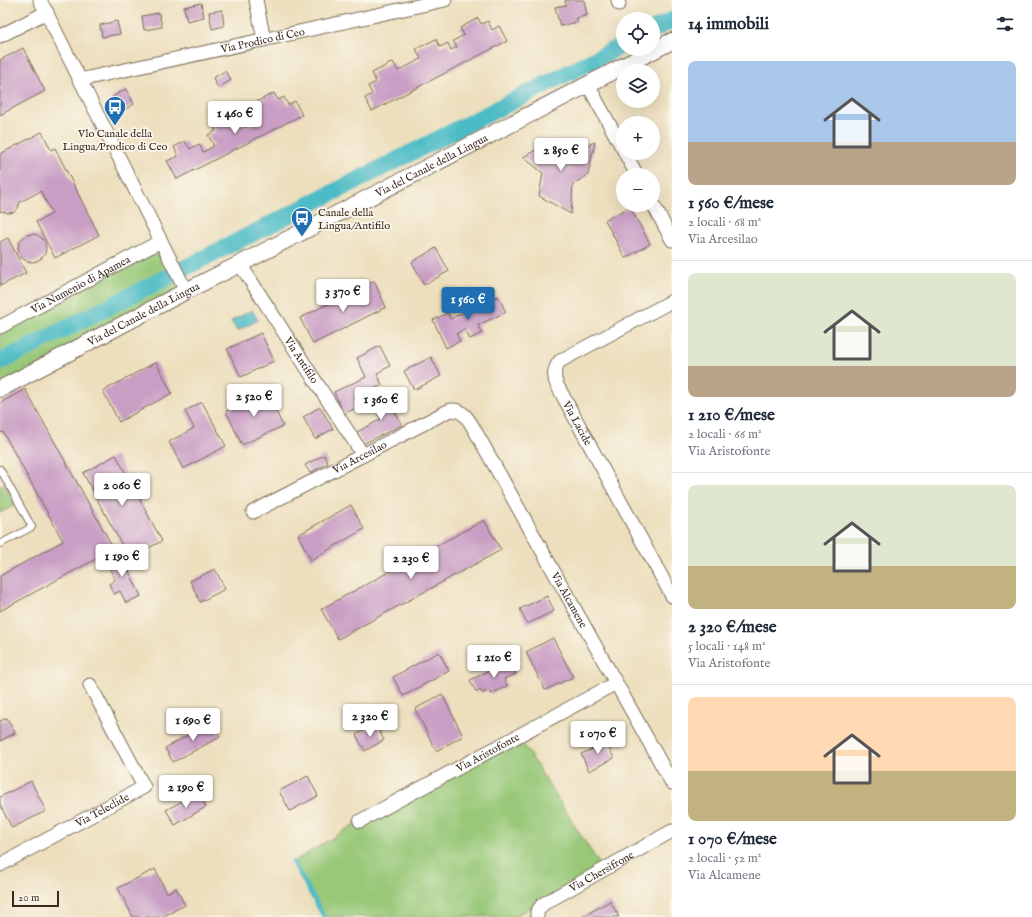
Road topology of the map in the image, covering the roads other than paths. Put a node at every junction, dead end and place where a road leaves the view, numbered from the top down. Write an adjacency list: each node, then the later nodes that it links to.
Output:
1 (40, 0): 4 (street)
2 (256, 0): 6 (street)
3 (445, 0): 6 (street, Via Prodico di Ceo)
4 (47, 12): 5 (street); 8 (street)
5 (0, 36)
6 (264, 40): 8 (street, Via Prodico di Ceo)
7 (672, 41): 9 (street, Via del Canale della Lingua)
8 (79, 80): 13 (street)
9 (588, 85): 10 (street); 14 (street, Via del Canale della Lingua)
10 (616, 136)
11 (657, 212): 12 (street)
12 (672, 240)
13 (161, 241): 15 (street); 17 (street, Via Numenio di Apamea)
14 (240, 264): 15 (street, Via del Canale della Lingua); 20 (street, Via Antifilo)
15 (184, 287): 18 (street, Via del Canale della Lingua)
16 (672, 301): 24 (street, Via Lacide)
17 (0, 327)
18 (0, 389)
19 (466, 417): 20 (street, Via Arcesilao); 25 (street, Via Alcamene)
20 (363, 455): 22 (street, Via Arcesilao)
21 (0, 469): 23 (lane)
22 (253, 512)
23 (0, 544)
24 (672, 596)
25 (616, 683): 27 (street, Via Alcamene); 28 (street, Via Aristofonte)
26 (90, 685): 30 (street, Via Teleclide)
27 (672, 783)
28 (360, 821)
29 (672, 831): 31 (street, Via Chersifrone)
30 (0, 865)
31 (537, 917)

